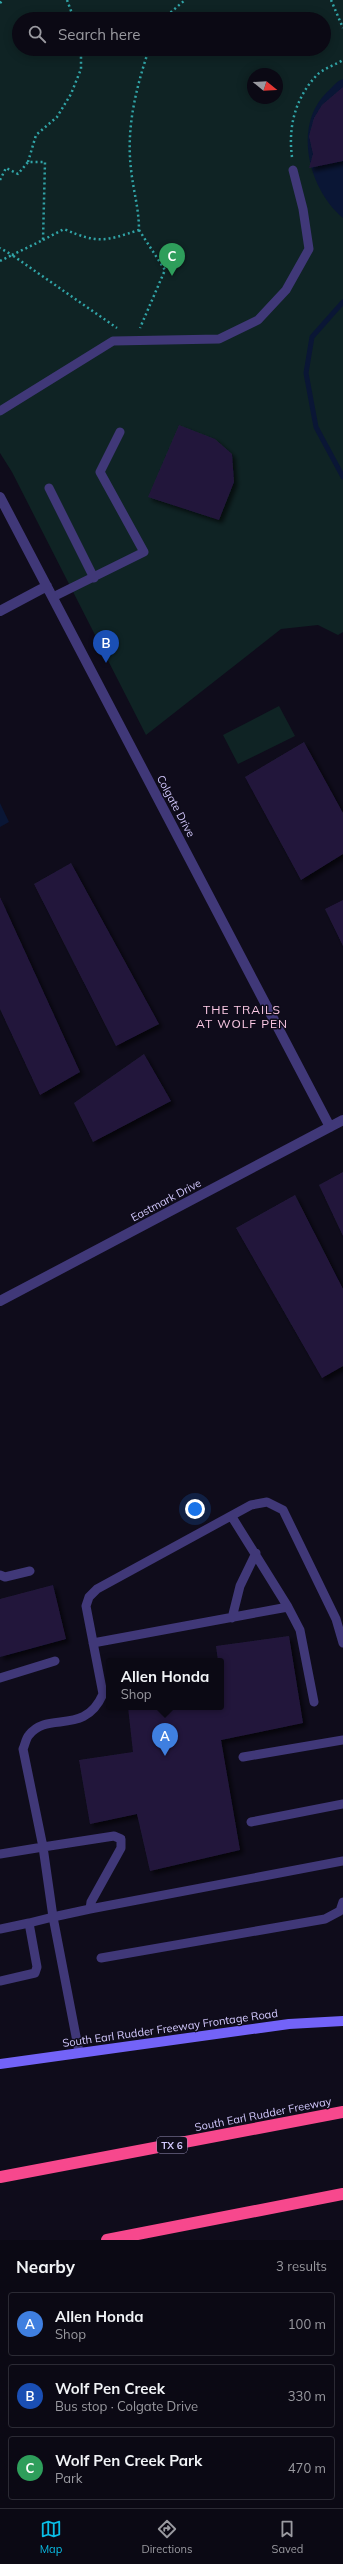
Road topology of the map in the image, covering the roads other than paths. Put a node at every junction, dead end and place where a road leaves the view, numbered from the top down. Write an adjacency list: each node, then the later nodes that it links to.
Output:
1 (293, 170): 2 (lane)
2 (0, 411)
3 (120, 432): 6 (lane)
4 (49, 488): 6 (lane)
5 (0, 497): 7 (street, Colgate Drive)
6 (94, 578): 8 (lane)
7 (47, 586): 8 (street, Colgate Drive); 9 (street)
8 (53, 597): 11 (street, Colgate Drive)
9 (0, 610)
10 (343, 1120): 11 (street, Eastmark Drive)
11 (330, 1127): 12 (street, Eastmark Drive)
12 (0, 1301)
13 (232, 1517): 14 (lane); 19 (lane); 20 (lane)
14 (256, 1554): 17 (lane); 18 (lane)
15 (30, 1571): 16 (lane)
16 (0, 1575)
17 (288, 1607): 18 (lane); 23 (lane)
18 (232, 1618): 19 (lane)
19 (93, 1643): 28 (lane)
20 (343, 1643)
21 (55, 1661): 22 (lane)
22 (0, 1678)
23 (314, 1702)
24 (343, 1740): 25 (lane)
25 (243, 1757)
26 (343, 1804): 27 (lane)
27 (251, 1822)
28 (43, 1847): 29 (lane); 32 (lane); 33 (lane)
29 (0, 1854)
30 (343, 1861): 32 (lane)
31 (343, 1902): 36 (lane)
32 (90, 1909): 33 (lane)
33 (53, 1917): 34 (lane); 39 (lane)
34 (29, 1924): 35 (lane); 37 (lane)
35 (0, 1929)
36 (101, 1958)
37 (0, 1981)
38 (343, 2021): 39 (main road, South Earl Rudder Freeway Frontage Road)
39 (79, 2052): 40 (main road, South Earl Rudder Freeway Frontage Road)
40 (0, 2064)
41 (343, 2112): 42 (highway, South Earl Rudder Freeway / TX 6)
42 (0, 2177)
43 (343, 2194): 44 (highway)
44 (107, 2240)

